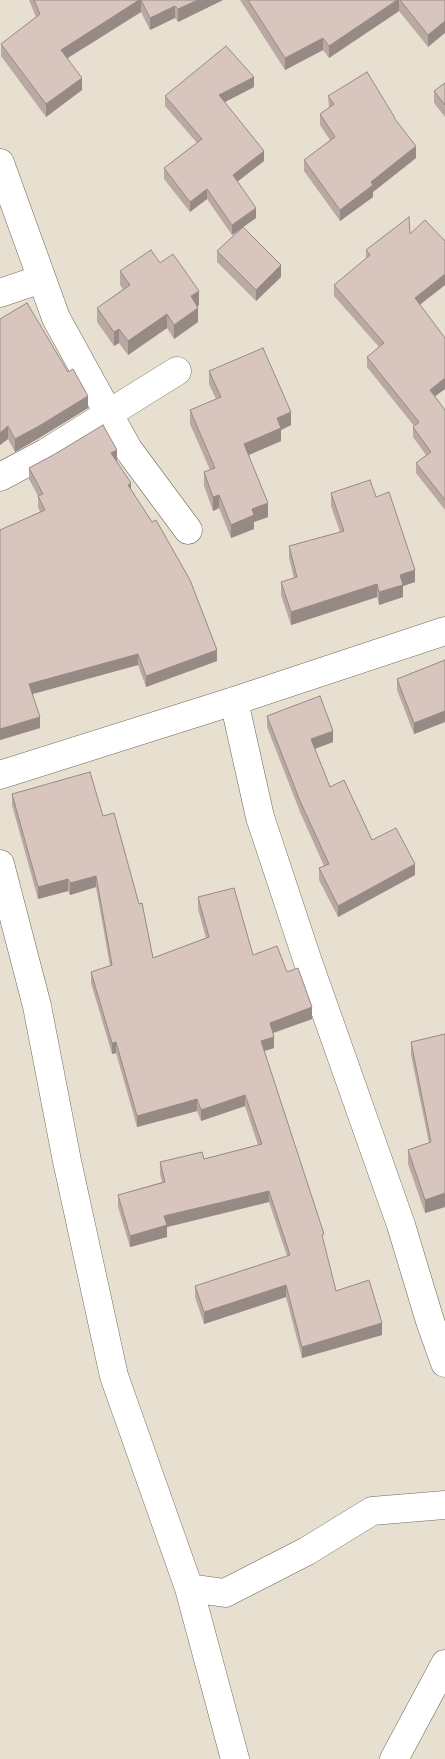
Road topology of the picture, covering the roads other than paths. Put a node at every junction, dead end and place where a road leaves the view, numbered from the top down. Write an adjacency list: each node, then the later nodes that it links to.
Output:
1 (0, 163): 2 (street)
2 (42, 278): 3 (street); 5 (street)
3 (0, 293)
4 (176, 371): 5 (street)
5 (108, 413): 6 (street); 7 (street)
6 (0, 477)
7 (188, 530)
8 (445, 630): 9 (street)
9 (234, 700): 10 (street); 12 (street)
10 (0, 775)
11 (0, 864): 14 (street)
12 (445, 1363)
13 (445, 1505): 14 (street)
14 (189, 1588): 16 (street)
15 (445, 1664): 17 (street)
16 (235, 1759)
17 (394, 1759)

